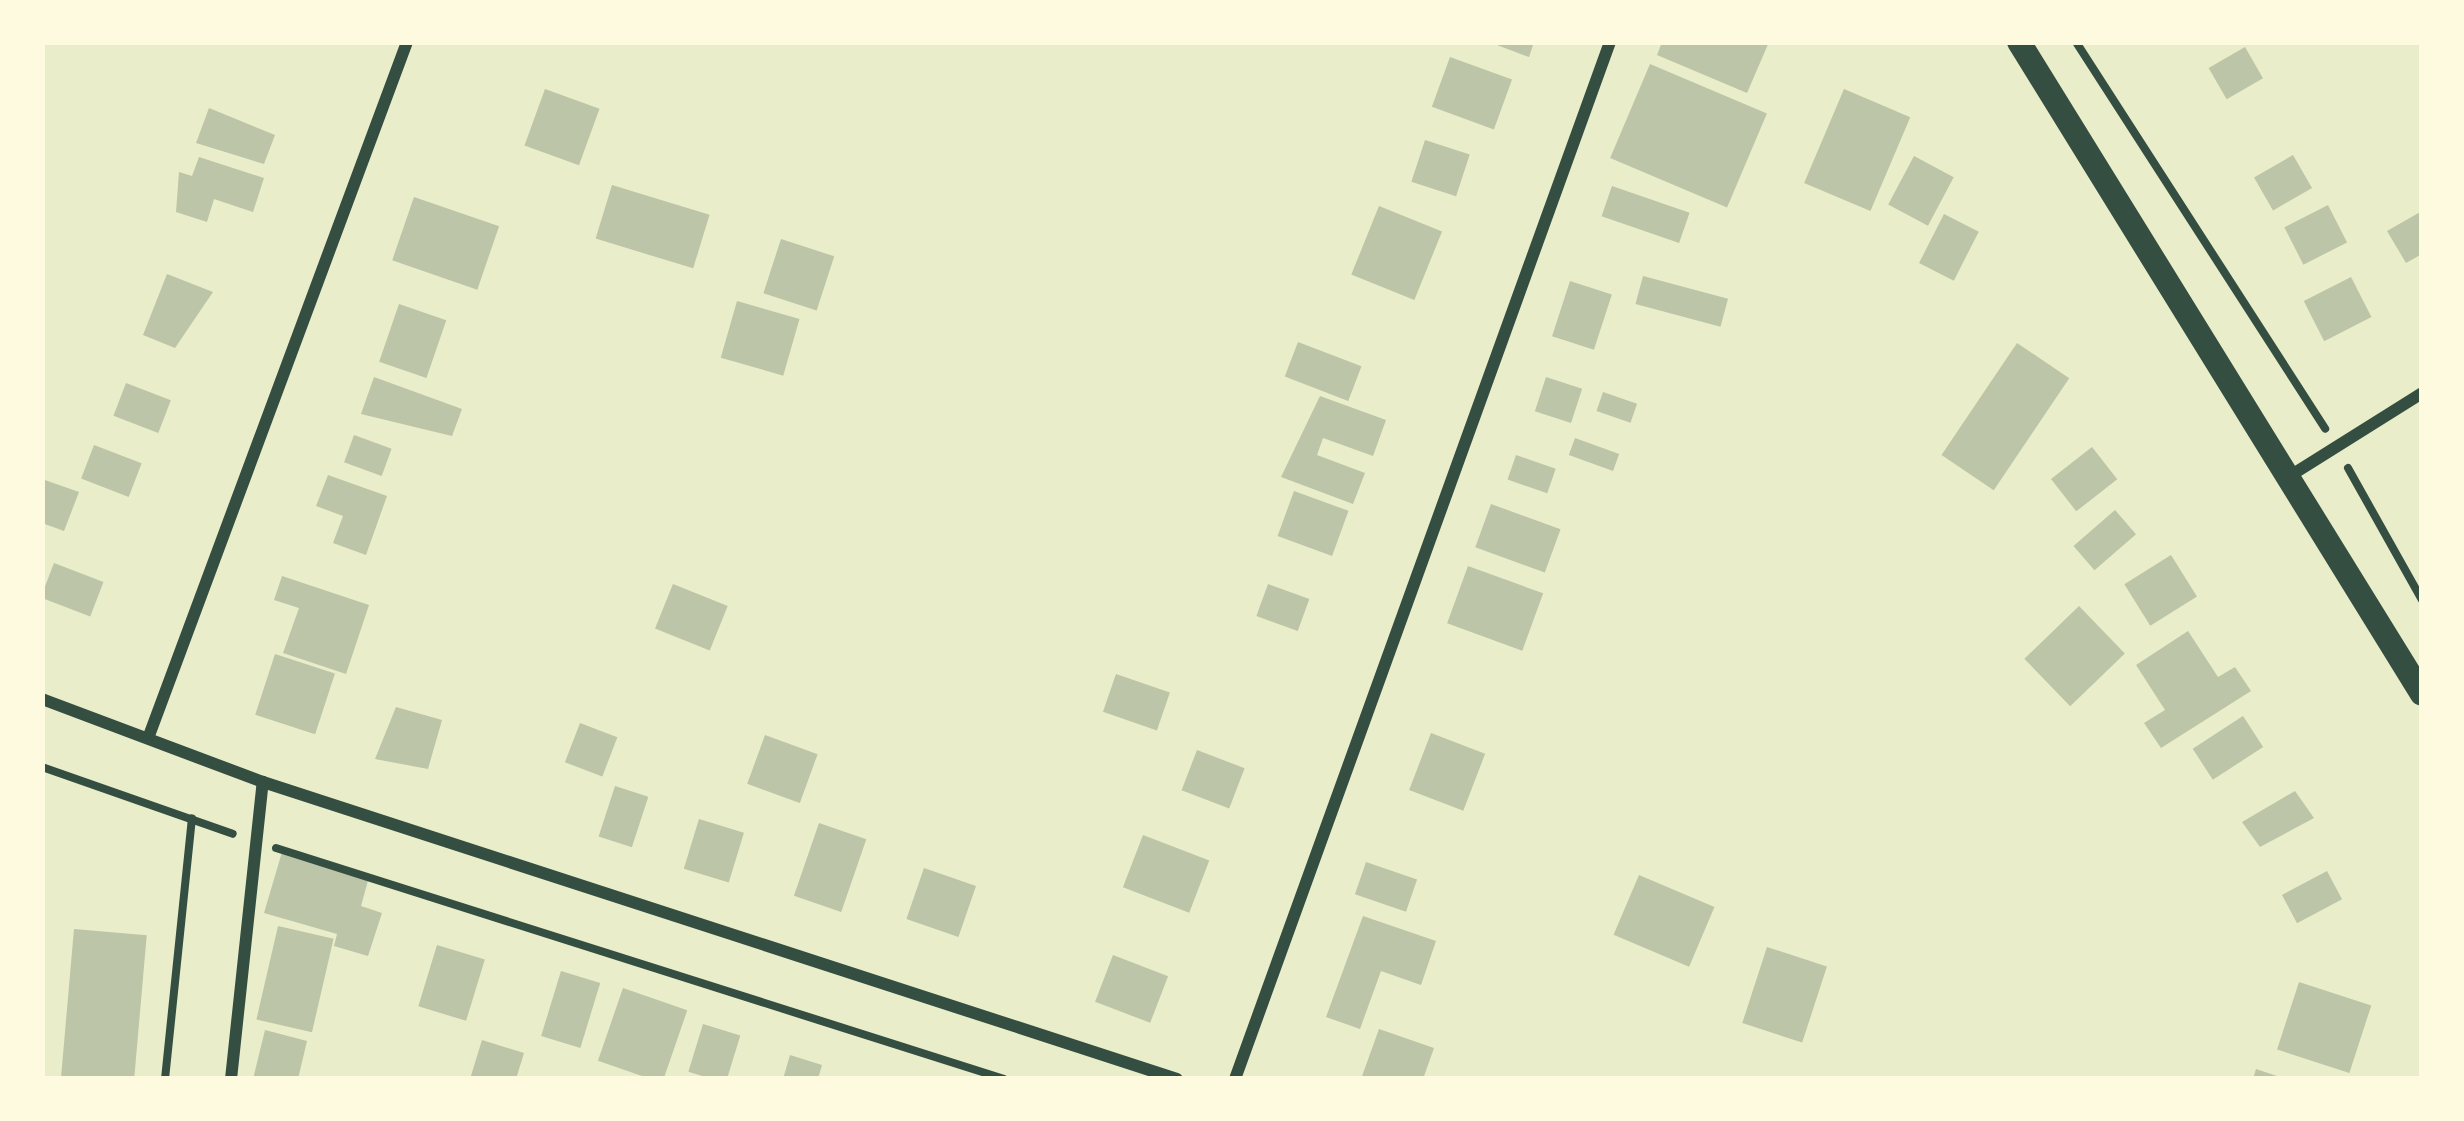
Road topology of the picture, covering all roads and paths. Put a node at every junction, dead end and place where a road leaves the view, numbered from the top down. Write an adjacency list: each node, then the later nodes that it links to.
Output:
1 (407, 42): 11 (street)
2 (1610, 42): 20 (street)
3 (2019, 42): 7 (main road)
4 (2076, 42): 6 (path)
5 (2422, 393): 6 (street)
6 (2335, 446): 7 (street); 8 (path)
7 (2293, 474): 9 (main road)
8 (2422, 600)
9 (2422, 694)
10 (42, 699): 11 (street)
11 (151, 733): 13 (street)
12 (42, 766): 14 (path)
13 (263, 782): 15 (street); 19 (street)
14 (192, 818): 15 (path); 16 (path)
15 (255, 842): 17 (street); 18 (path)
16 (165, 1079)
17 (231, 1079)
18 (1004, 1079)
19 (1177, 1079)
20 (1235, 1079)

